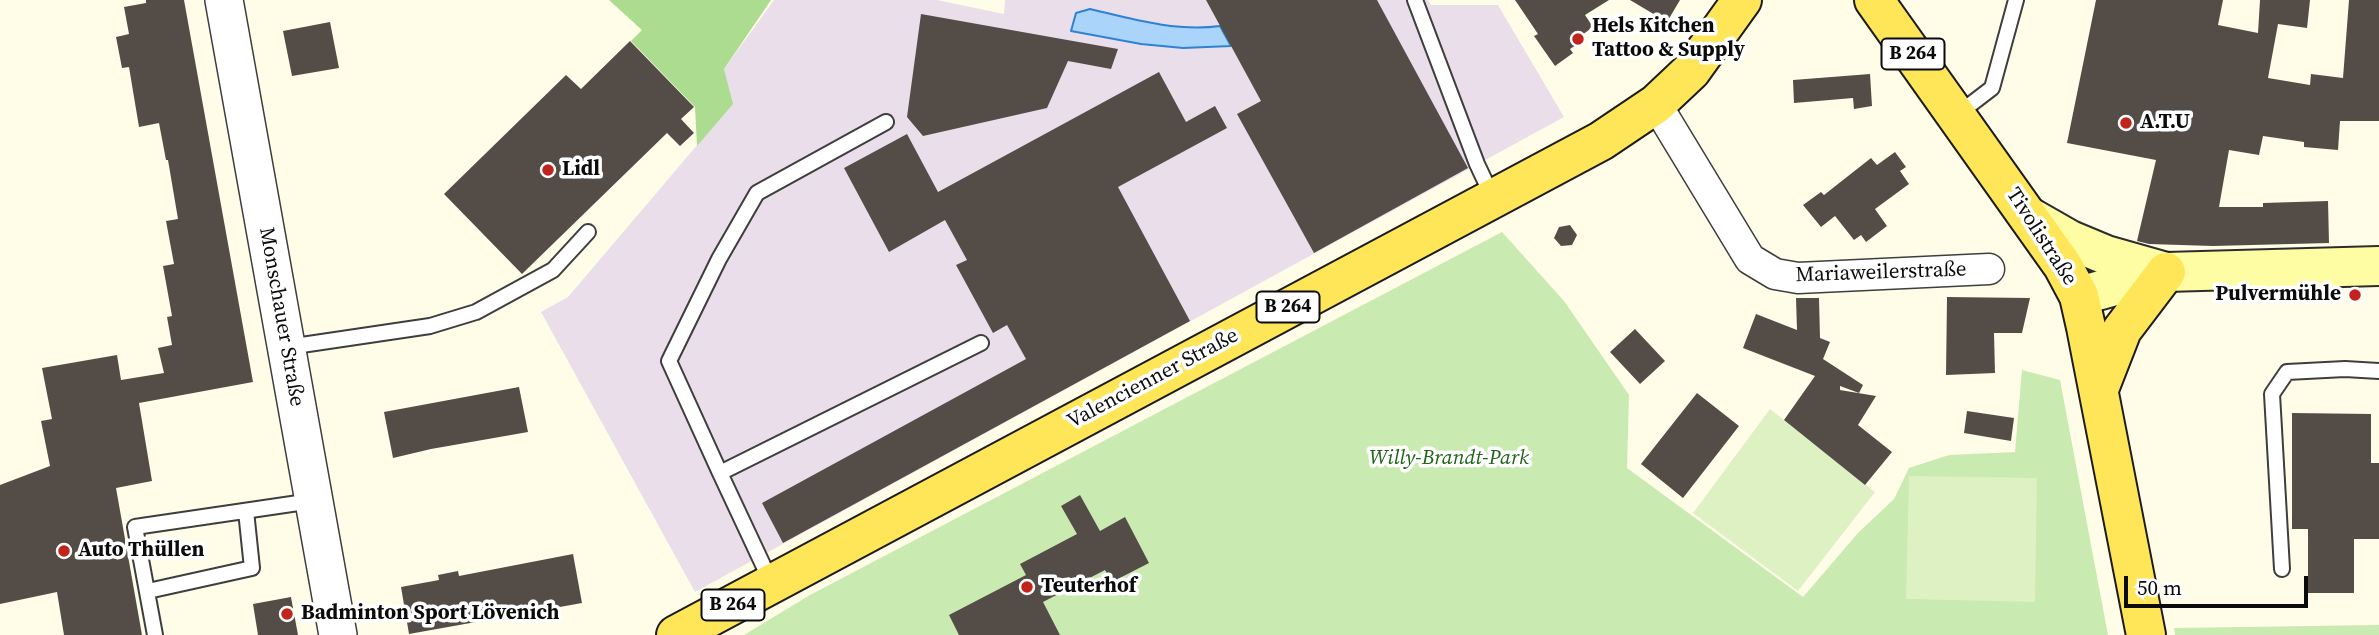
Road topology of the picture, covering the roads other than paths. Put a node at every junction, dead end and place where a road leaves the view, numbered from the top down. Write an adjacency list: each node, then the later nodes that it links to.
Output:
1 (223, 0): 17 (street, Monschauer Straße)
2 (1742, 0): 6 (main road, Valencienner Straße / B 264)
3 (1874, 0): 7 (main road, Tivolistraße / B 264)
4 (2016, 0): 7 (lane)
5 (1417, 6): 9 (lane)
6 (1656, 104): 9 (main road, Valencienner Straße / B 264); 13 (street, Mariaweilerstraße)
7 (1956, 115): 10 (main road, Tivolistraße / B 264)
8 (886, 122): 20 (lane)
9 (1494, 199): 24 (main road, Valencienner Straße / B 264)
10 (2028, 216): 14 (main road); 15 (main road, Tivolistraße / B 264)
11 (588, 232): 17 (lane)
12 (2379, 266): 14 (main road)
13 (1989, 269)
14 (2166, 272): 15 (main road); 19 (main road)
15 (2079, 296): 19 (main road, Tivolistraße / B 264)
16 (981, 343): 20 (lane)
17 (286, 348): 21 (street, Monschauer Straße)
18 (2379, 371): 23 (lane)
19 (2099, 389): 29 (main road, Tivolistraße / B 264)
20 (720, 473): 24 (lane)
21 (314, 500): 22 (lane); 27 (street, Monschauer Straße)
22 (246, 511): 25 (lane); 25 (lane)
23 (2282, 569)
24 (772, 584): 28 (main road, Valencienner Straße / B 264)
25 (148, 591): 26 (lane)
26 (155, 635)
27 (338, 635)
28 (676, 635)
29 (2146, 635)

